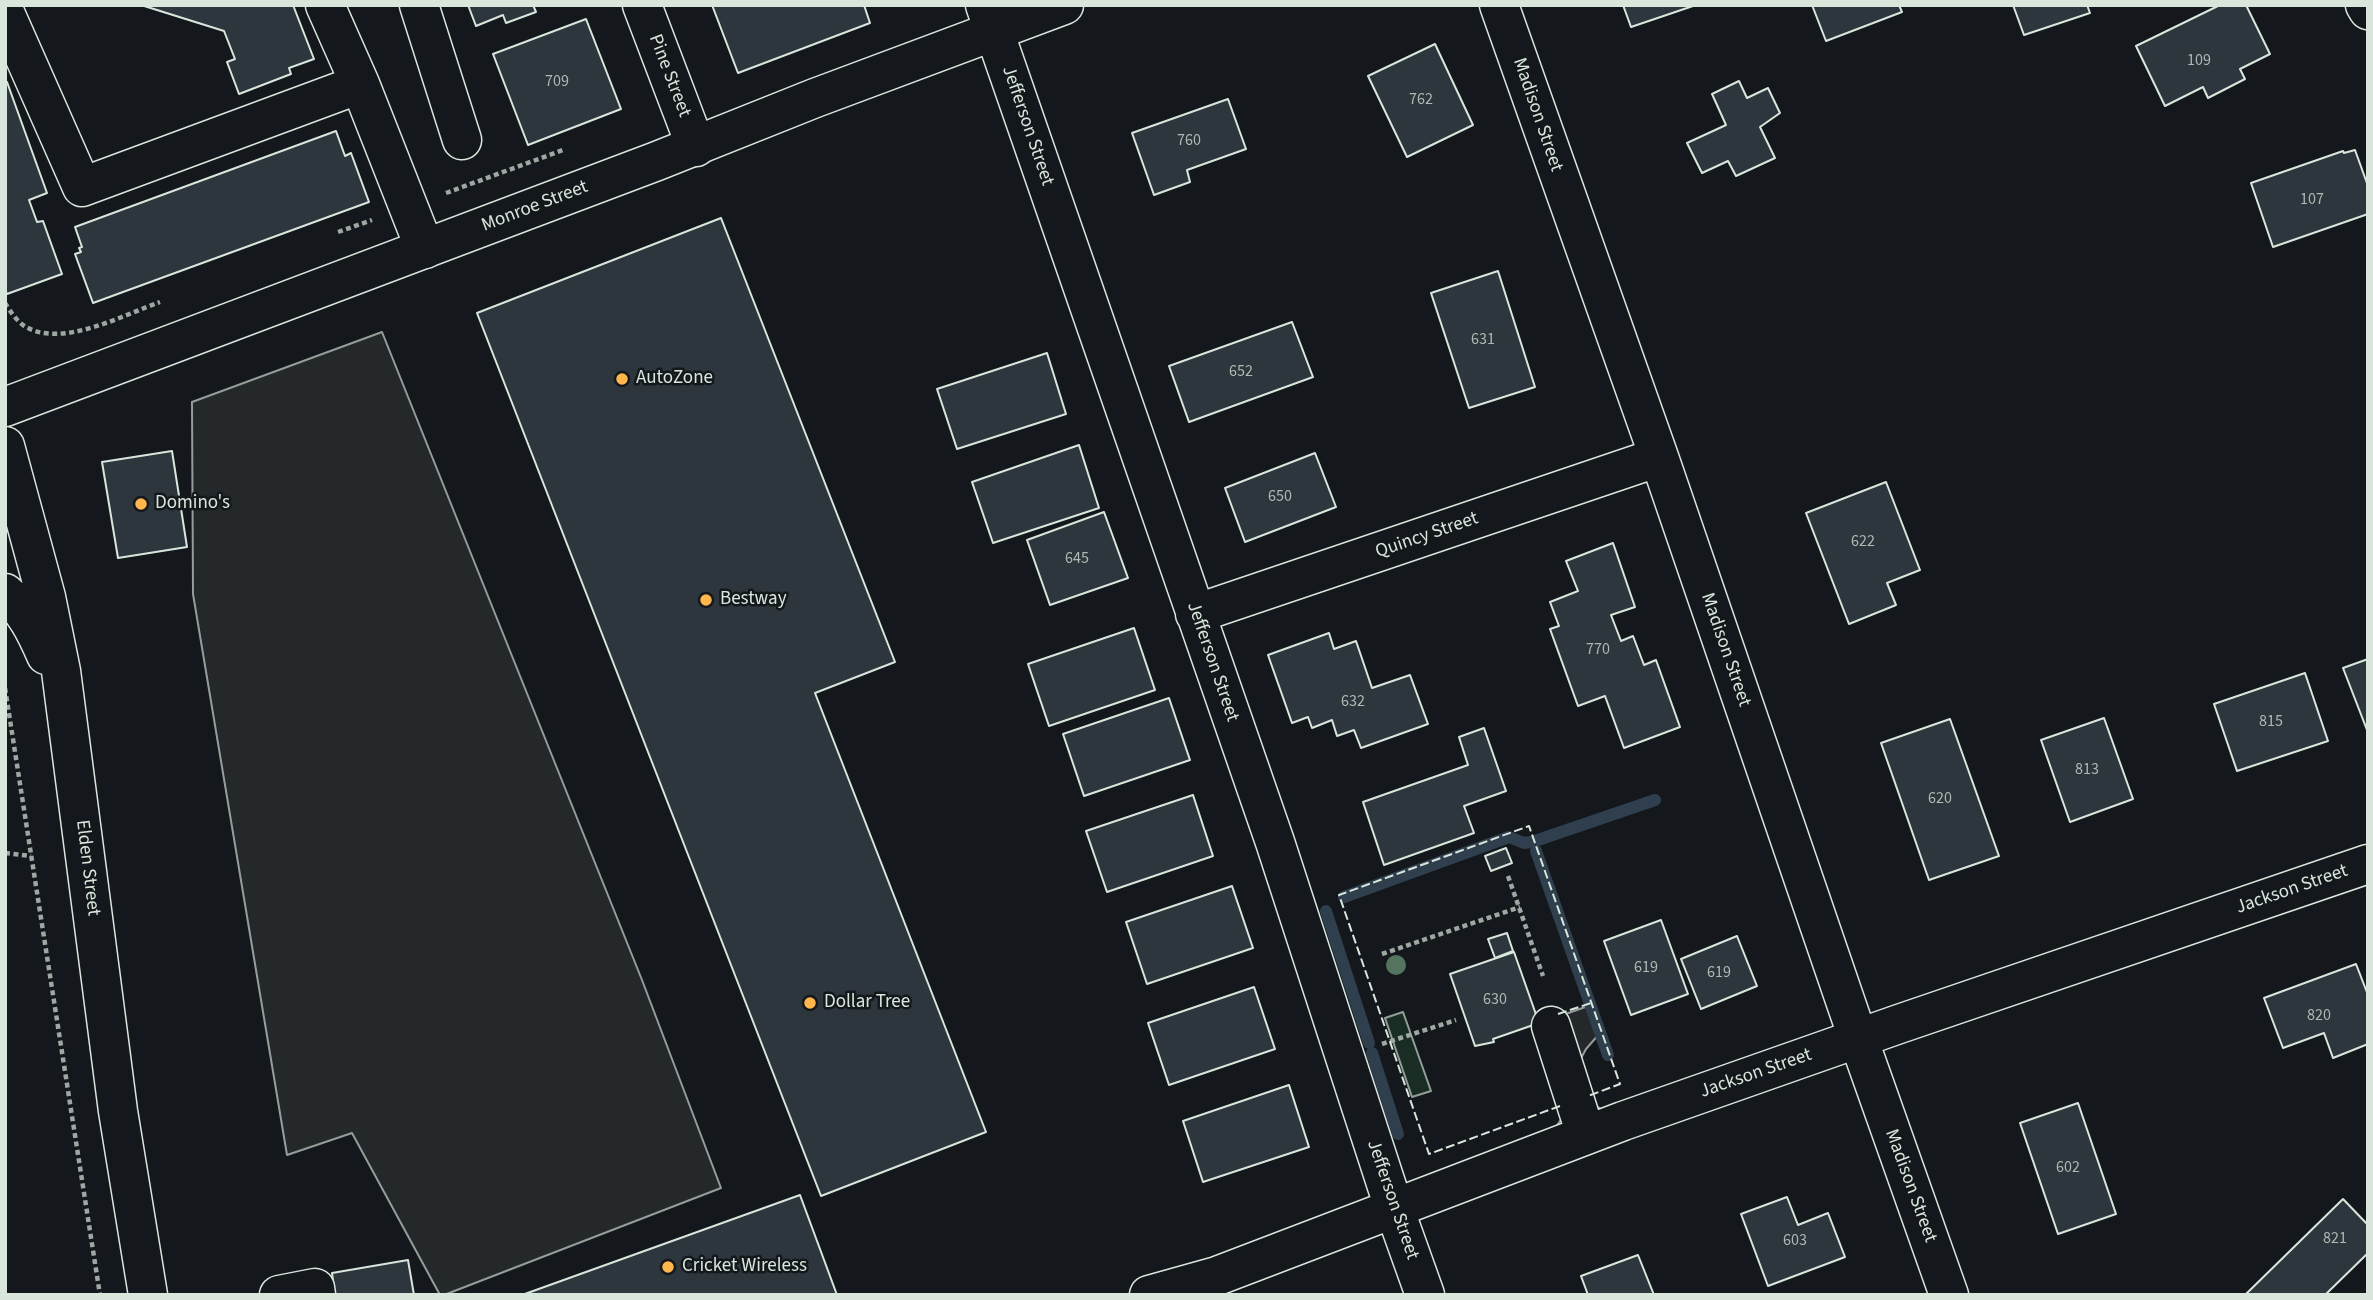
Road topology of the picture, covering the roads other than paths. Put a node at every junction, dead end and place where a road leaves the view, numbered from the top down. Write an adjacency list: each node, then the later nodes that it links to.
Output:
1 (325, 5): 8 (street)
2 (419, 5): 9 (street)
3 (642, 5): 10 (street, Pine Street)
4 (1064, 5): 7 (street, Monroe Street)
5 (1499, 5): 14 (street, Madison Street)
6 (5, 13): 8 (street)
7 (990, 18): 10 (street, Monroe Street); 16 (street, Jefferson Street)
8 (360, 84): 11 (street)
9 (462, 140)
10 (696, 147): 11 (street, Monroe Street)
11 (425, 249): 12 (street, Monroe Street)
12 (5, 407)
13 (5, 446): 17 (street, Elden Street)
14 (1659, 457): 16 (street, Quincy Street); 20 (street, Madison Street)
15 (5, 593): 17 (street)
16 (1195, 614): 22 (street, Jefferson Street)
17 (64, 699): 23 (street, Elden Street)
18 (2368, 864): 20 (street, Jackson Street)
19 (1551, 1026): 21 (street)
20 (1858, 1038): 21 (street, Jackson Street); 28 (street, Madison Street)
21 (1586, 1135): 22 (street, Jackson Street)
22 (1394, 1208): 26 (street, Jackson Street); 27 (street, Jefferson Street)
23 (148, 1295)
24 (279, 1295): 25 (street)
25 (316, 1295)
26 (1149, 1295)
27 (1424, 1295)
28 (1949, 1295)

